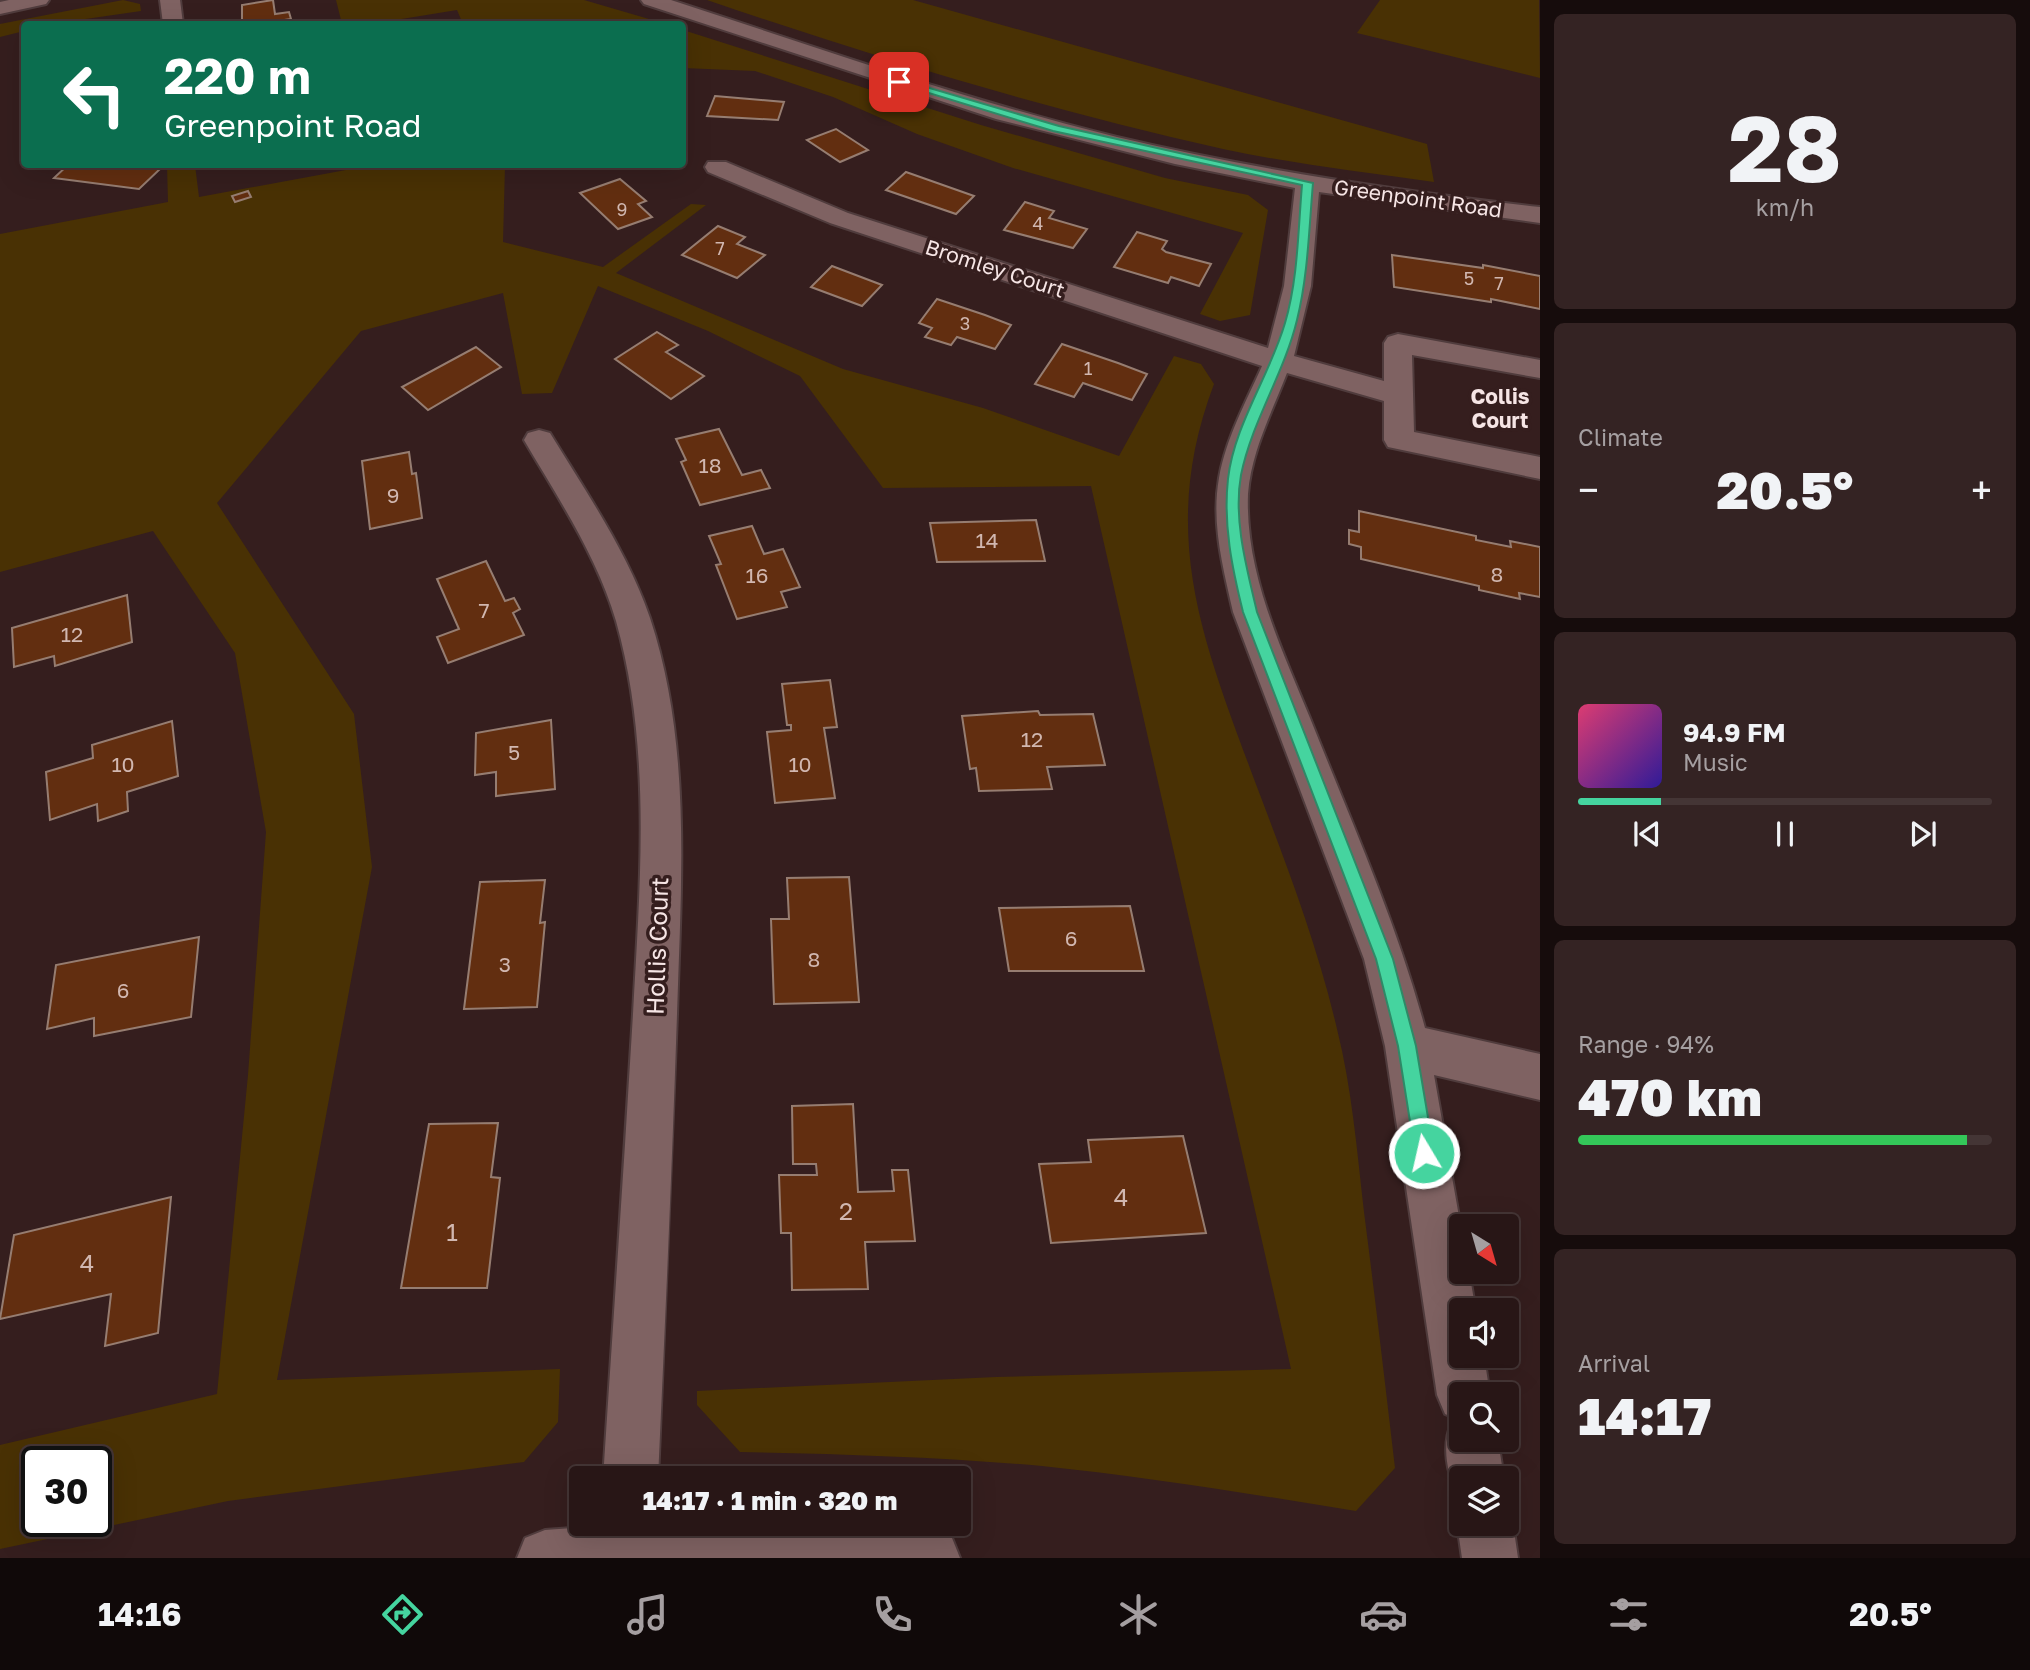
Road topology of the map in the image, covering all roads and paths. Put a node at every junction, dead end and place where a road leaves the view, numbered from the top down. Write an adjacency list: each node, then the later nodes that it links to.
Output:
1 (39, 0): 4 (street)
2 (170, 0): 5 (street)
3 (651, 0): 7 (street, Greenpoint Road)
4 (0, 8)
5 (173, 21)
6 (717, 167): 9 (street, Bromley Court)
7 (1308, 183): 8 (street, Greenpoint Road); 9 (street)
8 (1540, 215)
9 (1277, 361): 11 (street); 14 (street)
10 (1540, 369): 11 (street)
11 (1398, 395): 13 (street)
12 (539, 440): 17 (street, Hollis Court)
13 (1540, 468)
14 (1407, 1046): 15 (street); 16 (street)
15 (1540, 1077)
16 (1462, 1382)
17 (631, 1466)
18 (1487, 1536): 22 (street)
19 (626, 1544): 20 (street); 21 (street)
20 (545, 1558)
21 (932, 1558)
22 (1490, 1558)

